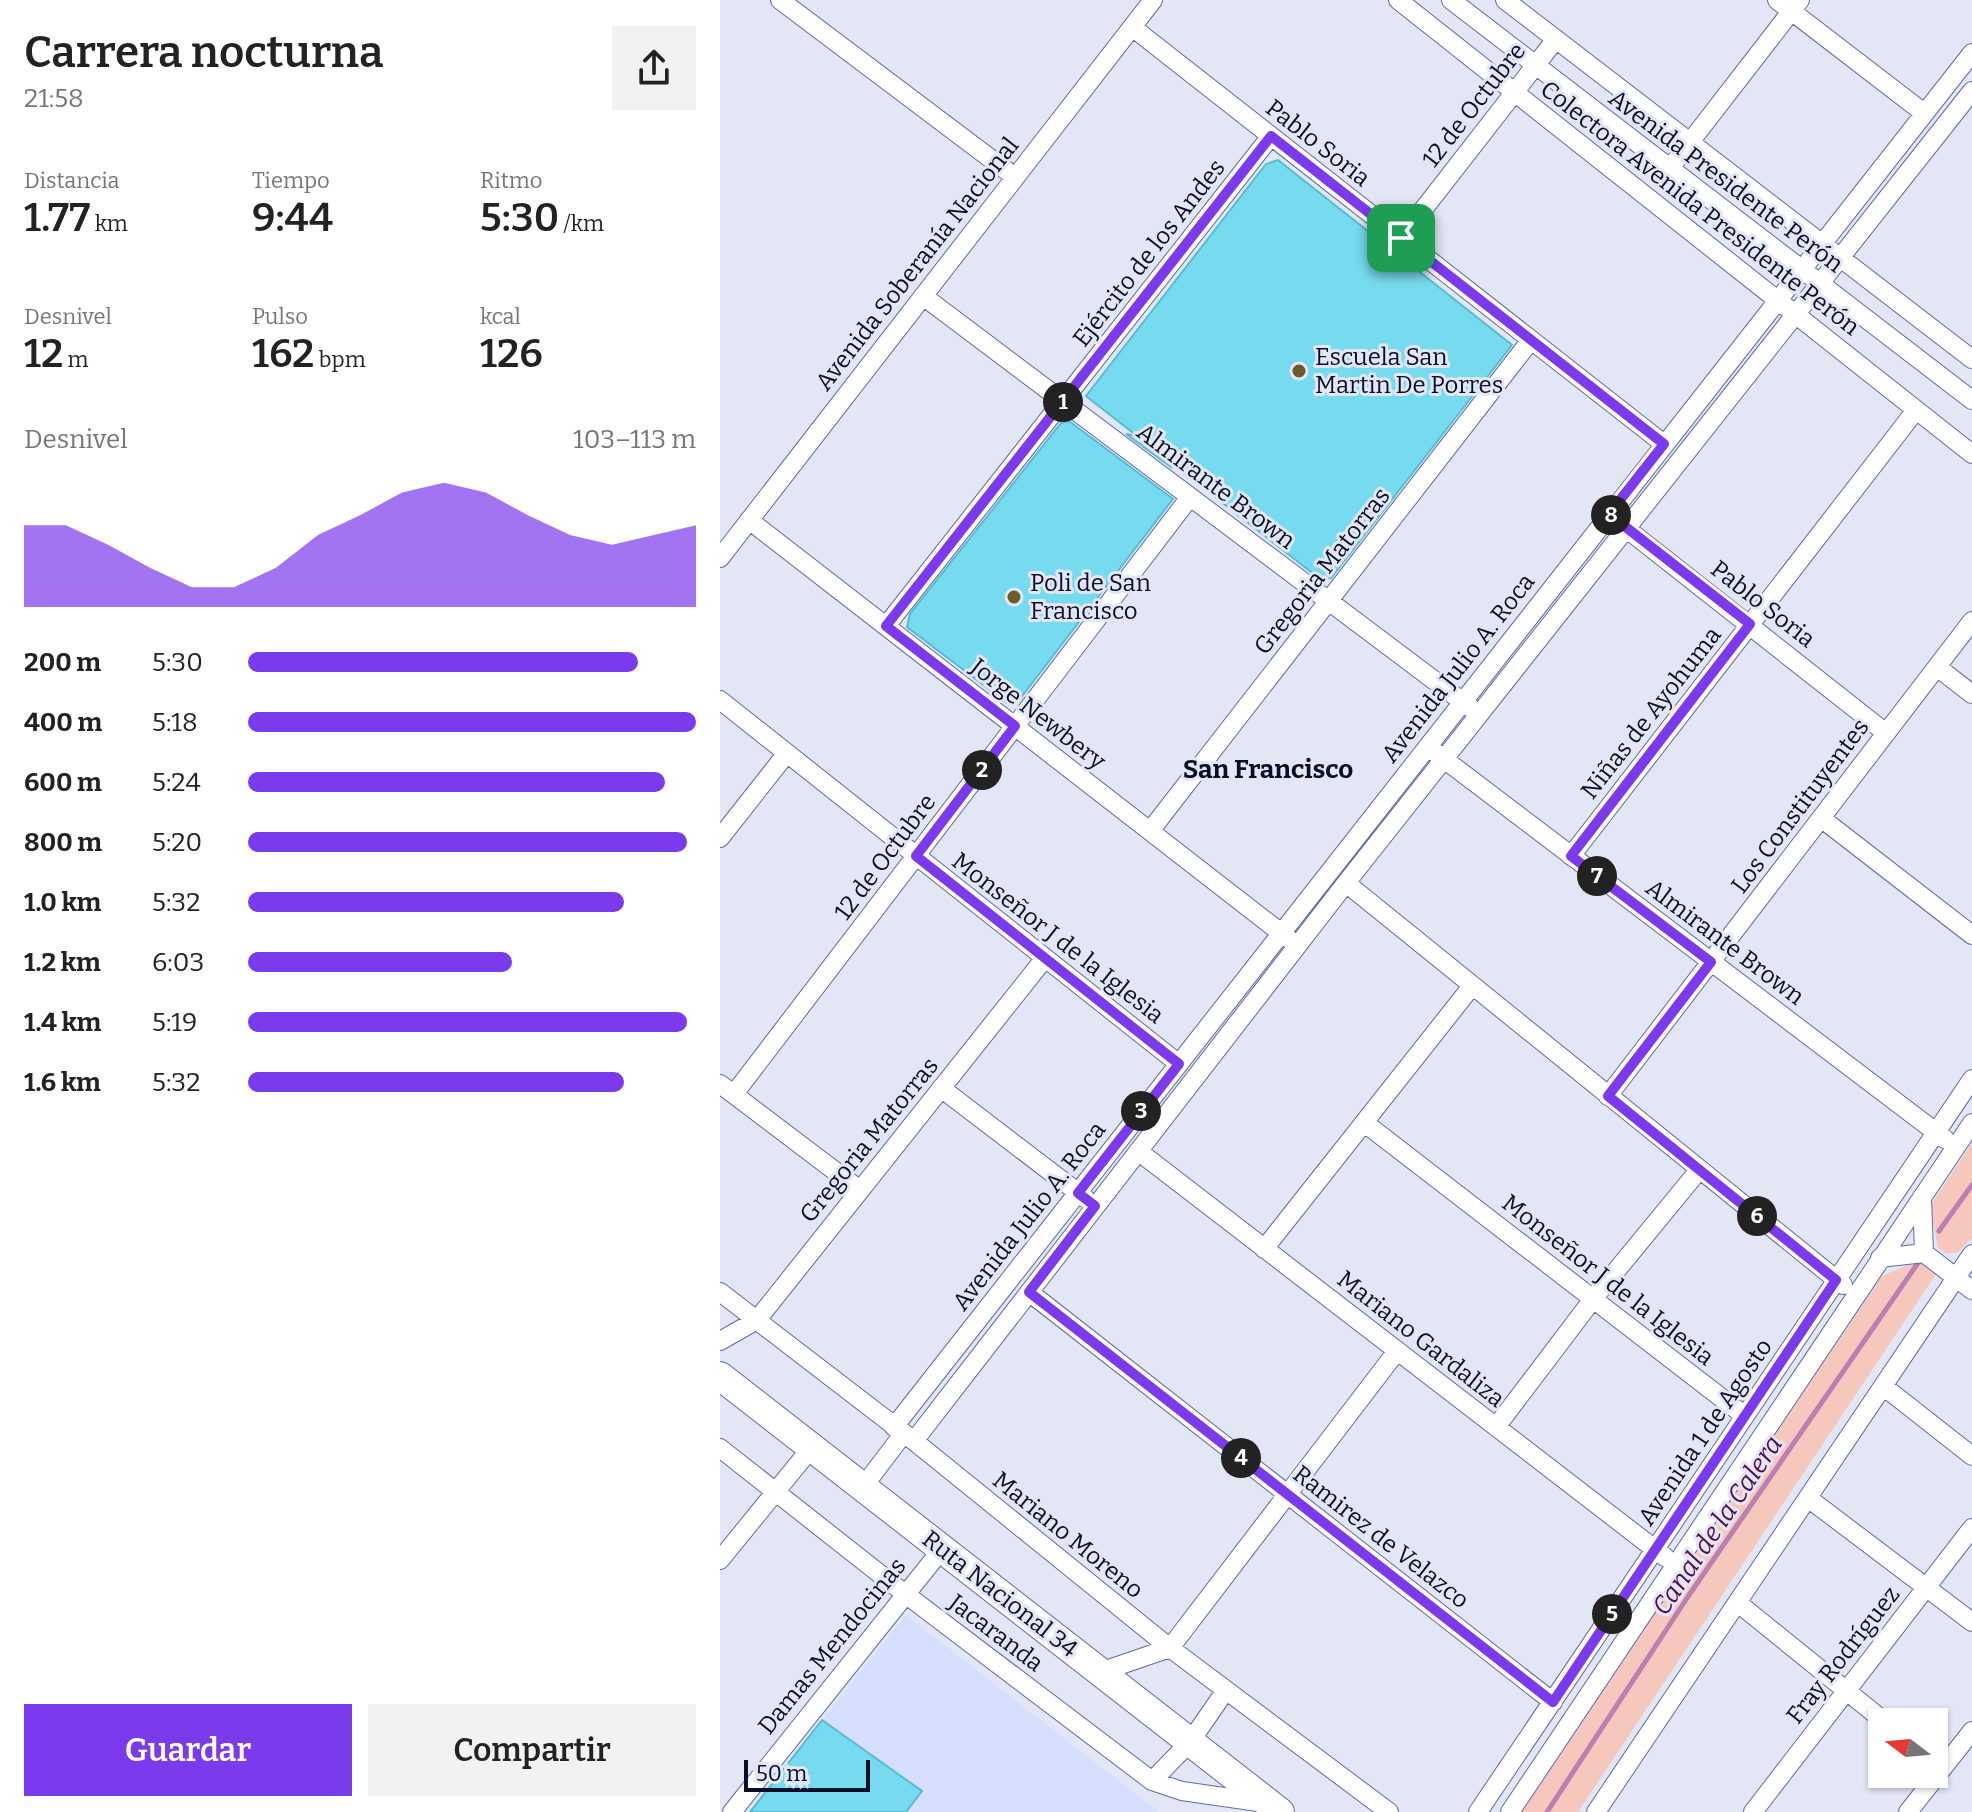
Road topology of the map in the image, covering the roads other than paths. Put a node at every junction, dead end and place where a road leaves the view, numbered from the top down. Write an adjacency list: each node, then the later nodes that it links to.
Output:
1 (780, 0): 17 (street)
2 (1153, 0): 7 (street, Avenida Soberanía Nacional)
3 (1398, 0): 12 (street, Colectora Avenida Presidente Perón)
4 (1451, 0): 10 (street, Avenida Presidente Perón)
5 (1505, 0): 8 (street, Avenida Presidente Perón)
6 (1789, 4): 13 (street); 15 (street)
7 (1132, 27): 14 (street, Pablo Soria); 17 (street, Avenida Soberanía Nacional)
8 (1556, 39): 10 (street, 12 de Octubre); 15 (street, Avenida Presidente Perón)
9 (1972, 53): 13 (street, Avenida Julio A. Roca)
10 (1536, 65): 12 (street, 12 de Octubre); 16 (street, Avenida Presidente Perón)
11 (1972, 91): 20 (street, Avenida Julio A. Roca)
12 (1514, 92): 18 (street, 12 de Octubre); 24 (street, Colectora Avenida Presidente Perón)
13 (1924, 113): 19 (street, Avenida Julio A. Roca)
14 (1271, 136): 18 (street, Pablo Soria); 30 (street, Ejército de los Andes)
15 (1690, 142): 16 (street); 19 (street, Avenida Presidente Perón)
16 (1670, 168): 21 (street, Avenida Presidente Perón)
17 (1015, 177): 23 (street, Avenida Soberanía Nacional)
18 (1401, 238): 26 (street, Pablo Soria)
19 (1822, 244): 20 (street, Avenida Presidente Perón); 21 (street, Avenida Julio A. Roca)
20 (1840, 258): 22 (street, Avenida Julio A. Roca); 27 (street, Avenida Presidente Perón)
21 (1802, 269): 22 (street, Avenida Presidente Perón); 24 (street, Avenida Julio A. Roca)
22 (1821, 283): 25 (street, Avenida Julio A. Roca); 28 (street, Avenida Presidente Perón)
23 (923, 296): 30 (street, Almirante Brown); 36 (street, Avenida Soberanía Nacional)
24 (1777, 300): 25 (street, Colectora Avenida Presidente Perón); 32 (street, Avenida Julio A. Roca)
25 (1796, 315): 31 (street, Colectora Avenida Presidente Perón); 37 (street, Avenida Julio A. Roca)
26 (1531, 340): 32 (street, Pablo Soria); 39 (street, Gregoria Matorras)
27 (1971, 357): 28 (street)
28 (1950, 383): 29 (street, Avenida Presidente Perón)
29 (1972, 400)
30 (1063, 401): 34 (street, Almirante Brown); 42 (street, Ejército de los Andes)
31 (1916, 410): 33 (street, Colectora Avenida Presidente Perón); 41 (street, Niñas de Ayohuma)
32 (1664, 444): 35 (street, Avenida Julio A. Roca)
33 (1972, 454)
34 (1190, 497): 39 (street, Almirante Brown); 48 (street, 12 de Octubre)
35 (1609, 514): 37 (street, Pablo Soria); 46 (street, Avenida Julio A. Roca)
36 (749, 520): 38 (street, Avenida Soberanía Nacional); 42 (street, Jorge Newbery)
37 (1627, 528): 41 (street, Pablo Soria); 47 (street, Avenida Julio A. Roca)
38 (720, 558)
39 (1330, 602): 46 (street, Almirante Brown); 54 (street, Gregoria Matorras)
40 (1972, 621): 43 (street, Los Constituyentes)
41 (1750, 624): 49 (street, Pablo Soria); 57 (street, Niñas de Ayohuma)
42 (886, 626): 48 (street, Jorge Newbery)
43 (1937, 667): 44 (street); 49 (street, Los Constituyentes)
44 (1972, 694)
45 (720, 700): 51 (street, Monseñor J de la Iglesia)
46 (1462, 702): 47 (street, Almirante Brown); 50 (street, Avenida Julio A. Roca)
47 (1479, 715): 52 (street, Avenida Julio A. Roca)
48 (1015, 726): 54 (street, Jorge Newbery); 56 (street, 12 de Octubre)
49 (1886, 733): 53 (street, Los Constituyentes)
50 (1427, 747): 52 (street, Almirante Brown); 59 (street, Avenida Julio A. Roca)
51 (787, 753): 55 (street); 56 (street, Monseñor J de la Iglesia)
52 (1444, 759): 57 (street, Almirante Brown); 58 (street, Avenida Julio A. Roca)
53 (1821, 818): 60 (street); 63 (street, Los Constituyentes)
54 (1150, 831): 59 (street, Jorge Newbery)
55 (720, 838)
56 (916, 856): 62 (street, Monseñor J de la Iglesia); 68 (street, 12 de Octubre)
57 (1571, 856): 63 (street, Almirante Brown)
58 (1346, 883): 61 (street, Avenida Julio A. Roca); 64 (street)
59 (1281, 933): 61 (street, Jorge Newbery); 65 (street, Avenida Julio A. Roca)
60 (1972, 935)
61 (1298, 945): 74 (street, Avenida Julio A. Roca)
62 (1045, 958): 65 (street, Monseñor J de la Iglesia); 67 (street, Gregoria Matorras)
63 (1711, 962): 69 (street, Los Constituyentes); 72 (street, Almirante Brown)
64 (1472, 986): 69 (street); 71 (street)
65 (1179, 1064): 77 (street, Avenida Julio A. Roca)
66 (1972, 1079): 72 (street, Avenida 1 de Agosto)
67 (941, 1088): 76 (street, Gregoria Matorras); 77 (street)
68 (727, 1089): 76 (street)
69 (1608, 1096): 75 (street)
70 (1972, 1123): 73 (street, Avenida 1 de Agosto)
71 (1366, 1124): 80 (street); 90 (street, Monseñor J de la Iglesia)
72 (1936, 1132): 73 (street, Almirante Brown); 85 (street, Avenida 1 de Agosto)
73 (1956, 1147): 78 (street, Avenida 1 de Agosto)
74 (1138, 1151): 79 (street, Avenida Julio A. Roca); 80 (street, Mariano Gardaliza)
75 (1699, 1170): 85 (street); 90 (street)
76 (860, 1190): 91 (street, Gregoria Matorras)
77 (1078, 1193): 79 (street); 98 (street, Avenida Julio A. Roca)
78 (1922, 1197): 81 (street); 83 (street, Avenida 1 de Agosto)
79 (1095, 1206): 88 (street, Avenida Julio A. Roca)
80 (1264, 1249): 93 (street, Mariano Gardaliza)
81 (1924, 1253): 83 (street); 84 (street)
82 (1972, 1254): 84 (street)
83 (1880, 1258): 89 (street, Avenida 1 de Agosto)
84 (1956, 1277): 86 (street); 95 (street)
85 (1836, 1280): 89 (street); 96 (street, Avenida 1 de Agosto)
86 (1972, 1290)
87 (720, 1292): 91 (street, Mariano Moreno)
88 (1029, 1292): 98 (street, Avenida Julio A. Roca); 104 (street, Ramirez de Velazco)
89 (1855, 1294): 110 (street, Avenida 1 de Agosto)
90 (1593, 1299): 96 (street, Monseñor J de la Iglesia); 97 (street)
91 (757, 1320): 92 (street, Gregoria Matorras); 98 (street, Mariano Moreno)
92 (720, 1341)
93 (1397, 1351): 97 (street, Mariano Gardaliza); 104 (street)
94 (720, 1376): 99 (highway, Ruta Nacional 34)
95 (1883, 1386): 101 (street); 105 (street)
96 (1745, 1416): 108 (street, Avenida 1 de Agosto)
97 (1496, 1427): 108 (street, Mariano Gardaliza)
98 (904, 1434): 102 (street); 115 (street, Mariano Moreno)
99 (812, 1447): 102 (highway, Ruta Nacional 34); 103 (street)
100 (720, 1448): 103 (street, Jacaranda)
101 (1972, 1456)
102 (863, 1487): 107 (highway, Ruta Nacional 34)
103 (775, 1489): 109 (street); 112 (street, Jacaranda)
104 (1288, 1495): 115 (street); 119 (street, Ramirez de Velazco)
105 (1808, 1498): 111 (street); 113 (street)
106 (1972, 1528): 111 (street, Fray Rodríguez)
107 (942, 1549): 112 (street, Damas Mendocinas); 116 (highway, Ruta Nacional 34)
108 (1655, 1550): 110 (street, Mariano Gardaliza); 119 (street, Avenida 1 de Agosto)
109 (720, 1560)
110 (1675, 1565): 130 (street, Avenida 1 de Agosto)
111 (1926, 1587): 114 (street); 118 (street, Fray Rodríguez)
112 (904, 1593): 124 (street, Jacaranda); 127 (street, Damas Mendocinas)
113 (1738, 1603): 118 (street); 131 (street)
114 (1972, 1622)
115 (1170, 1648): 116 (street); 117 (street, Mariano Moreno)
116 (1100, 1672): 122 (highway, Ruta Nacional 34)
117 (1226, 1690): 122 (street); 128 (street, Mariano Moreno)
118 (1846, 1691): 120 (street); 132 (street, Fray Rodríguez)
119 (1553, 1702): 129 (street, Avenida 1 de Agosto)
120 (1868, 1708)
121 (1972, 1731): 123 (street)
122 (1190, 1742): 124 (street); 126 (highway, Ruta Nacional 34)
123 (1948, 1755)
124 (1152, 1781): 126 (street, Jacaranda)
125 (1923, 1788): 133 (street)
126 (1274, 1808)
127 (732, 1812)
128 (1389, 1812)
129 (1478, 1812)
130 (1510, 1812)
131 (1596, 1812)
132 (1753, 1812)
133 (1908, 1812)

